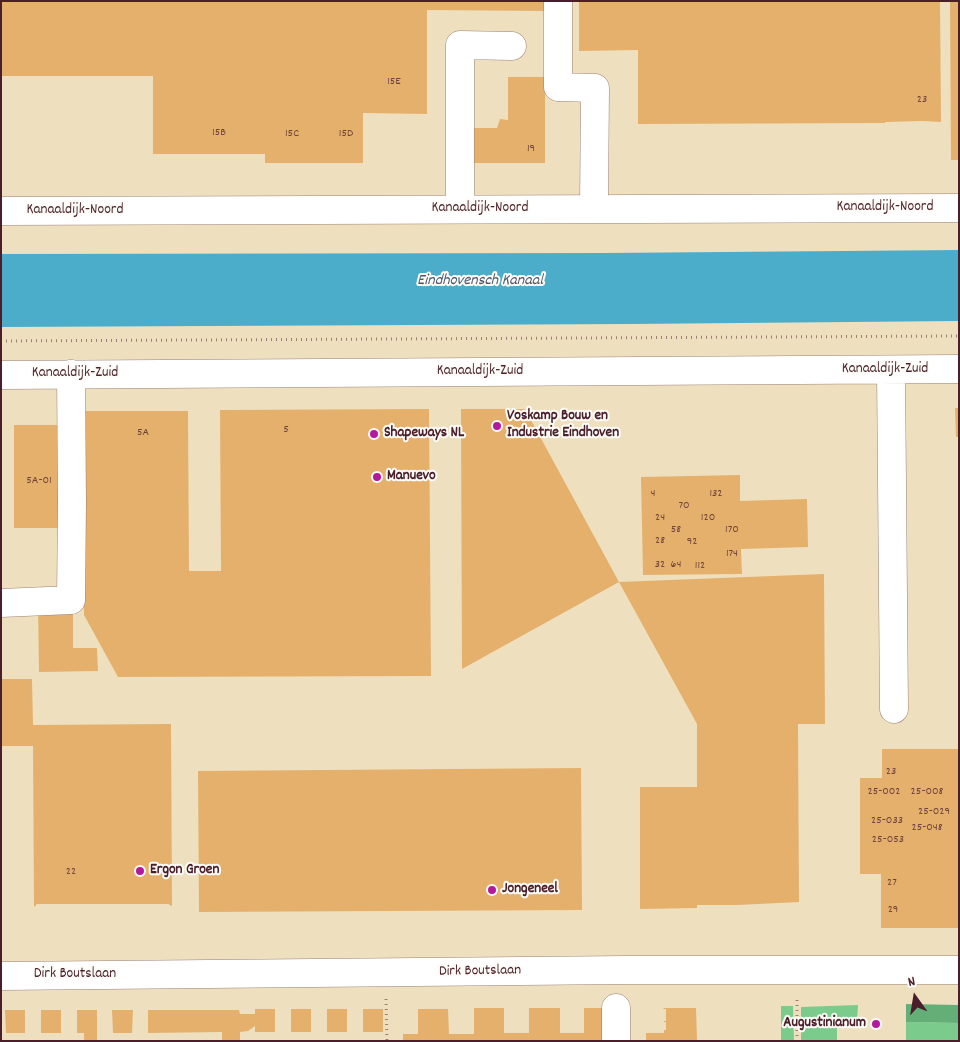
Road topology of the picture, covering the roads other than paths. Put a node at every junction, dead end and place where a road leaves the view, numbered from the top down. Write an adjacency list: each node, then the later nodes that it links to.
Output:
1 (558, 1): 4 (street)
2 (512, 46): 5 (street)
3 (959, 208): 4 (street, Kanaaldijk-Noord)
4 (594, 209): 5 (street, Kanaaldijk-Noord)
5 (460, 210): 6 (street, Kanaaldijk-Noord)
6 (1, 211)
7 (891, 370): 8 (street, Kanaaldijk-Zuid); 10 (street, Kanaaldijk-Zuid); 12 (street)
8 (959, 370)
9 (1, 374): 10 (street, Kanaaldijk-Zuid)
10 (71, 374): 11 (street)
11 (1, 603)
12 (894, 708)
13 (959, 970): 14 (street, Dirk Boutslaan)
14 (1, 976)
15 (616, 1008): 16 (street)
16 (616, 1041)

